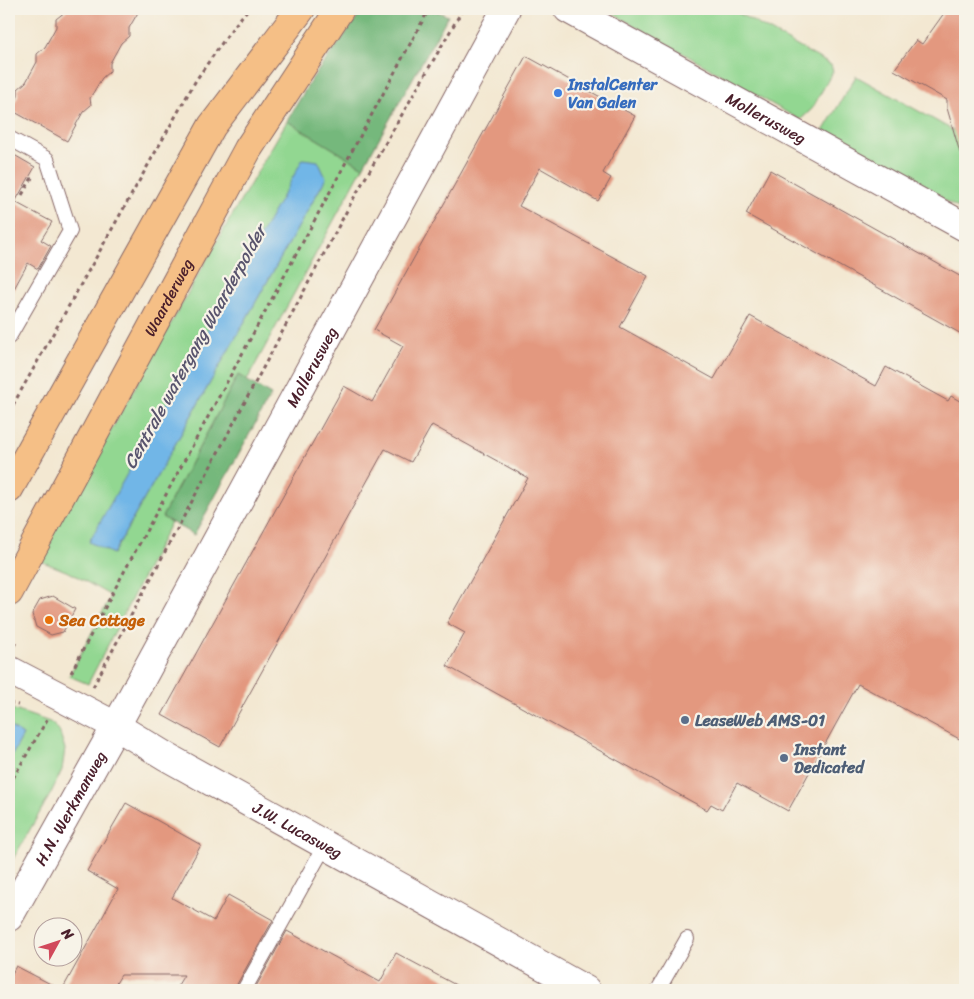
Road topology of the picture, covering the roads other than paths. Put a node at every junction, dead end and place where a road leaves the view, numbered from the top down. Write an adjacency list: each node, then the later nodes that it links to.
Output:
1 (300, 9): 8 (main road)
2 (340, 9): 9 (main road, Waarderweg)
3 (506, 9): 11 (street, Mollerusweg)
4 (568, 9): 6 (street, Mollerusweg)
5 (9, 138): 7 (lane)
6 (965, 227)
7 (9, 337)
8 (9, 489)
9 (9, 592)
10 (9, 670): 11 (street, J.W. Lucasweg)
11 (116, 726): 12 (street, J.W. Lucasweg); 13 (street, H.N. Werkmanweg)
12 (325, 845): 15 (lane); 16 (street, J.W. Lucasweg)
13 (9, 917)
14 (686, 939): 17 (lane)
15 (244, 990)
16 (586, 990)
17 (658, 990)

